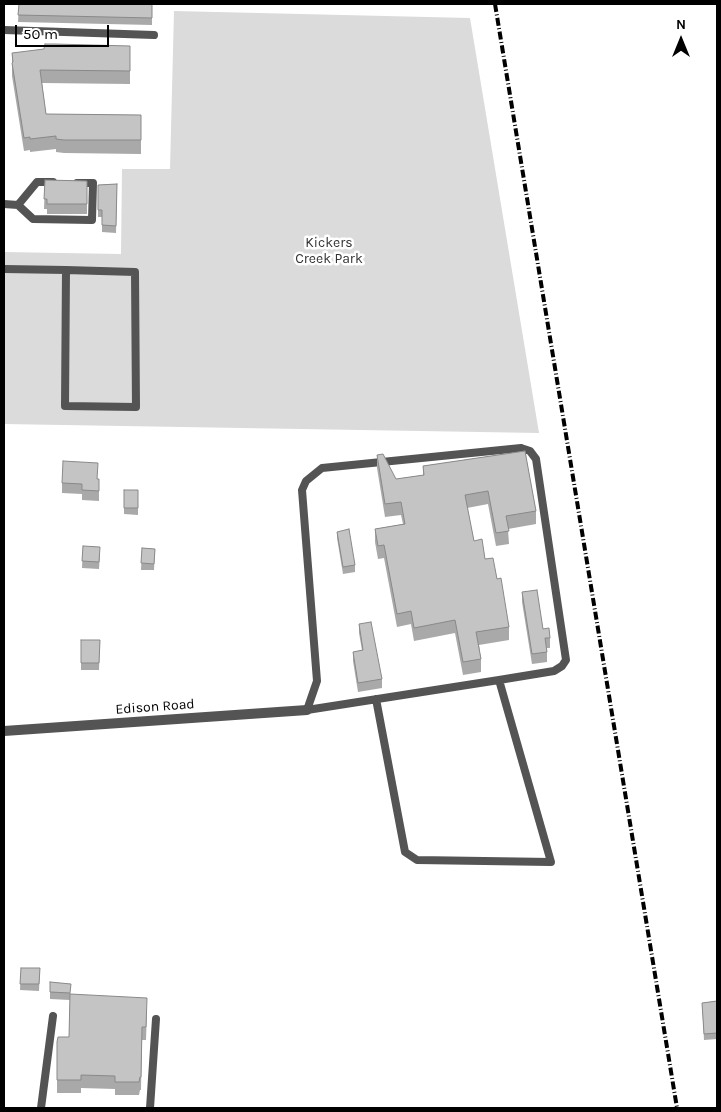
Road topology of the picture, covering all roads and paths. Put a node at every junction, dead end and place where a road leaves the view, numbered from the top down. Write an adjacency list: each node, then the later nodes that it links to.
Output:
1 (4, 30): 2 (lane)
2 (154, 35)
3 (4, 204): 4 (lane)
4 (18, 205): 4 (lane)
5 (4, 269): 6 (lane)
6 (66, 270): 6 (lane)
7 (499, 680): 8 (lane); 8 (lane); 9 (lane)
8 (376, 699): 9 (lane)
9 (307, 710): 10 (street, Edison Road)
10 (4, 731)
11 (52, 1016): 13 (lane)
12 (156, 1019): 14 (lane)
13 (42, 1108)
14 (150, 1108)

